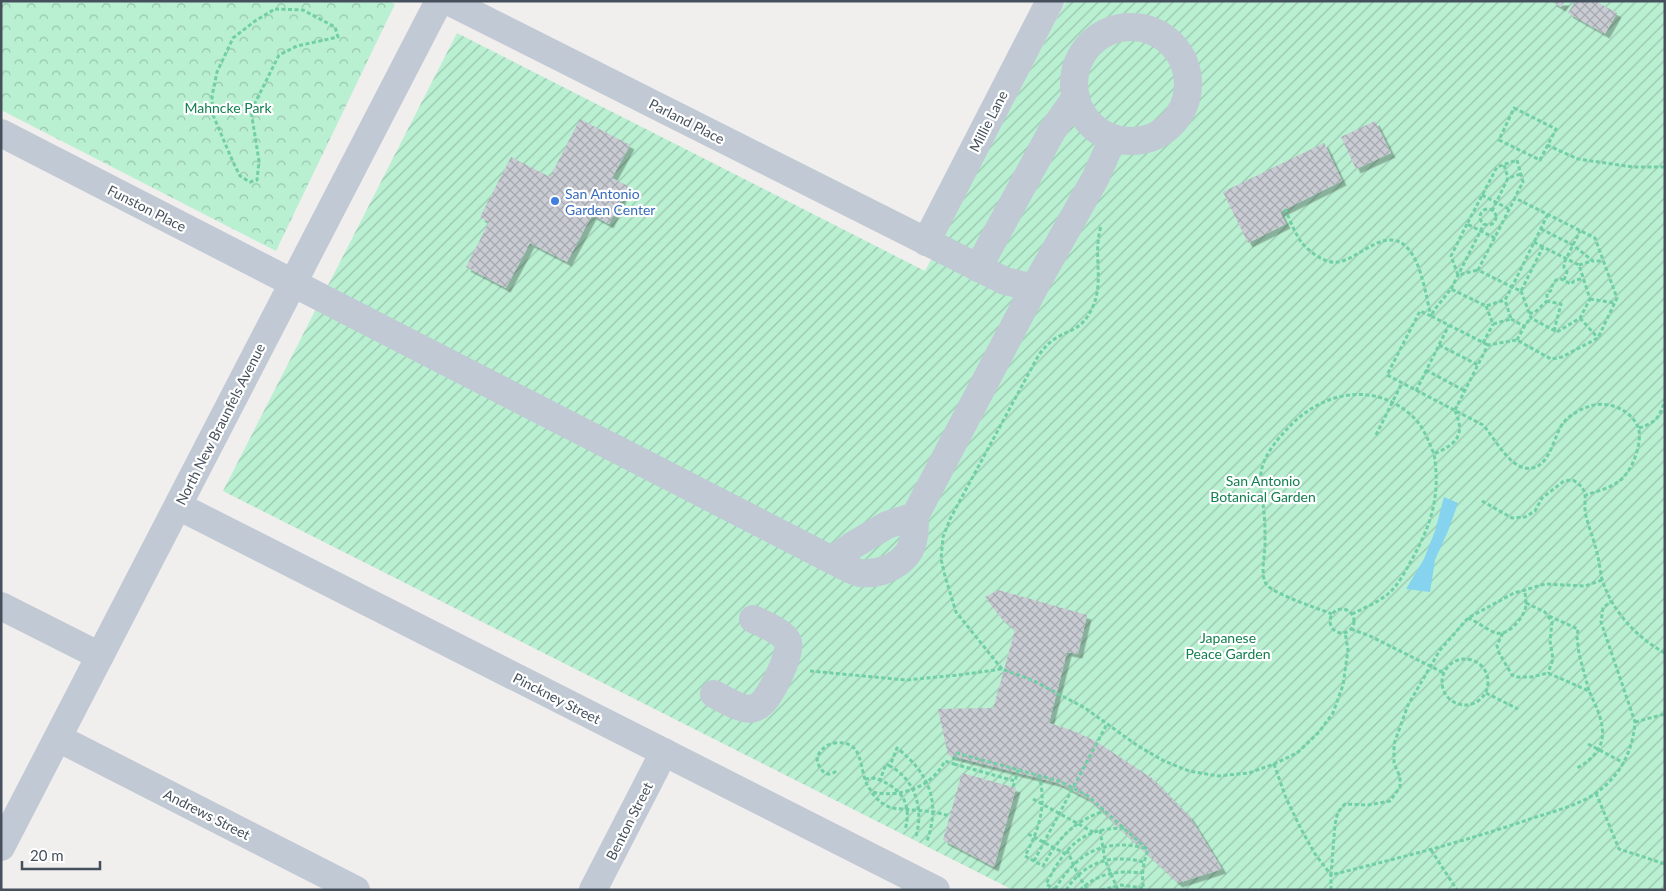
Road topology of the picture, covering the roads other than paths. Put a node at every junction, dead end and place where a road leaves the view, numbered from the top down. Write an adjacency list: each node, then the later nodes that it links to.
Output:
1 (439, 1): 9 (street, North New Braunfels Avenue)
2 (448, 1): 7 (street, Parland Place)
3 (1050, 1): 7 (street, Millie Lane)
4 (1076, 97): 6 (street); 6 (street); 8 (street)
5 (1, 133): 9 (street, Funston Place)
6 (1113, 138): 10 (street)
7 (926, 242): 8 (street, Parland Place)
8 (978, 268): 10 (street, Parland Place)
9 (293, 282): 11 (street, North New Braunfels Avenue); 13 (street, Funston Place)
10 (1034, 288): 12 (street)
11 (178, 506): 16 (street, North New Braunfels Avenue); 19 (street, Pinckney Street)
12 (915, 516): 13 (street); 13 (street, Funston Place)
13 (832, 560)
14 (1, 606): 16 (street)
15 (753, 619): 17 (street)
16 (100, 656): 18 (street, North New Braunfels Avenue)
17 (714, 694)
18 (58, 738): 20 (street, North New Braunfels Avenue); 21 (street, Andrews Street)
19 (664, 752): 22 (street, Benton Street); 23 (street, Pinckney Street)
20 (1, 848)
21 (356, 890)
22 (593, 890)
23 (936, 890)

